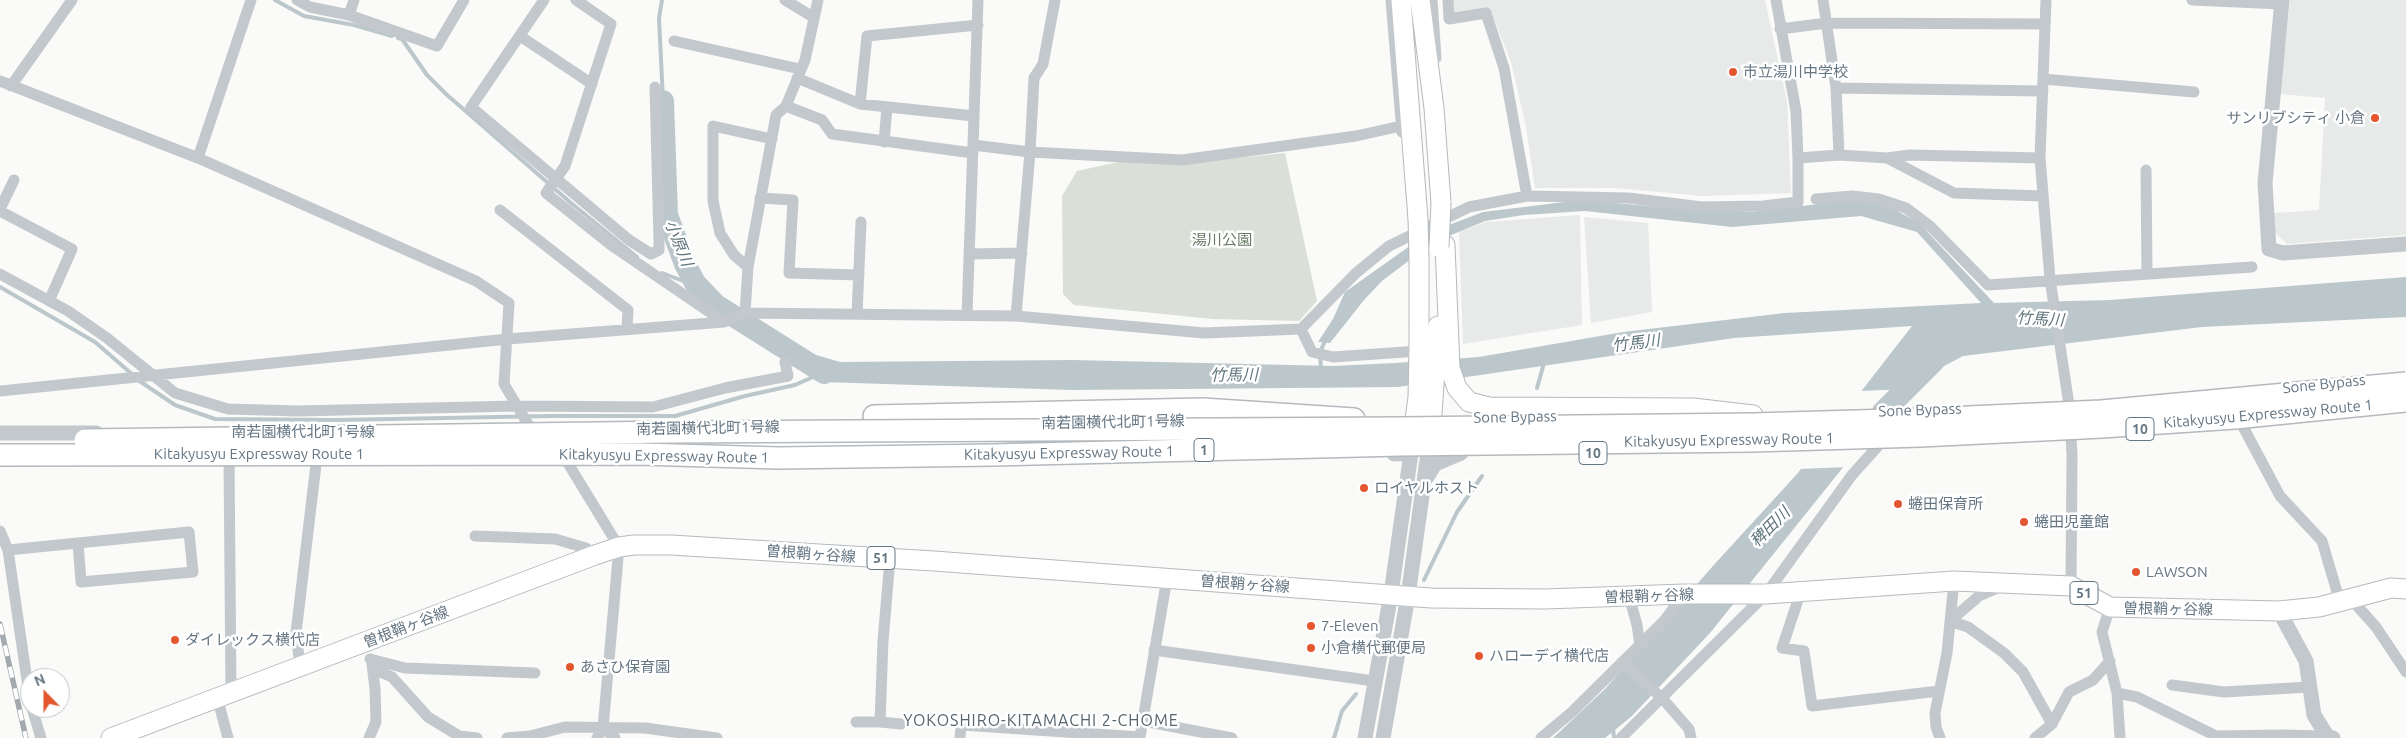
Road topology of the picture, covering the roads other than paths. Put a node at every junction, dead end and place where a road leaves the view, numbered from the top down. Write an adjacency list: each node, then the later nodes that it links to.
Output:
1 (72, 0): 32 (street)
2 (251, 0): 49 (street)
3 (296, 0): 22 (street)
4 (354, 0): 22 (street)
5 (464, 0): 22 (street)
6 (544, 0): 28 (street)
7 (576, 0): 33 (street)
8 (785, 0): 23 (street)
9 (818, 0): 23 (street)
10 (978, 0): 26 (street)
11 (1055, 0): 47 (street)
12 (1391, 0): 43 (street)
13 (1402, 0): 62 (main road)
14 (1420, 0): 34 (main road)
15 (1432, 0): 34 (street)
16 (1448, 0): 56 (street)
17 (1776, 0): 27 (street)
18 (1823, 0): 24 (street)
19 (2046, 0): 25 (street)
20 (2192, 0): 21 (street)
21 (2282, 2): 65 (street)
22 (349, 14)
23 (814, 18): 30 (street)
24 (1827, 23): 25 (street); 27 (street); 36 (street)
25 (2045, 24): 31 (street)
26 (978, 25): 39 (street); 42 (street)
27 (1780, 29): 50 (street)
28 (520, 36): 33 (street); 54 (street)
29 (674, 41): 30 (street)
30 (798, 74): 39 (street); 40 (street)
31 (2043, 79): 37 (street); 38 (street)
32 (6, 84): 49 (street)
33 (592, 84): 54 (street)
34 (1431, 84): 84 (main road, bridge)
35 (655, 87): 64 (street)
36 (1836, 88): 37 (street); 48 (street)
37 (2042, 92): 52 (street)
38 (2194, 92)
39 (860, 104): 41 (street)
40 (786, 106): 44 (street); 45 (street)
41 (887, 107): 42 (street); 45 (street)
42 (974, 116): 46 (street)
43 (1401, 126): 47 (street); 62 (street)
44 (772, 139): 58 (street); 69 (street)
45 (884, 142): 46 (street)
46 (973, 149): 47 (street); 68 (street)
47 (1030, 152): 67 (street)
48 (1839, 155): 50 (street); 51 (street)
49 (198, 158): 83 (street)
50 (1798, 158): 56 (street)
51 (1887, 158): 52 (street); 57 (street)
52 (2040, 158): 57 (street)
53 (2146, 170): 71 (street)
54 (556, 178): 64 (street); 66 (street)
55 (14, 180): 60 (street)
56 (1527, 196): 81 (street)
57 (2042, 196): 74 (street)
58 (760, 198): 69 (street); 73 (street)
59 (1816, 199): 74 (street)
60 (0, 210): 75 (street)
61 (500, 210): 82 (street)
62 (1418, 216): 84 (main road, bridge)
63 (862, 222): 73 (street)
64 (621, 233): 66 (street)
65 (2406, 244)
66 (610, 245): 80 (street)
67 (1022, 253): 68 (street); 79 (street)
68 (969, 254): 78 (street)
69 (748, 267): 76 (street)
70 (2252, 267): 71 (street)
71 (2147, 273): 74 (street)
72 (0, 274): 75 (street)
73 (859, 275): 77 (street)
74 (2050, 279): 91 (street)
75 (49, 301): 86 (street)
76 (745, 313): 77 (street); 80 (street)
77 (857, 314): 78 (street)
78 (967, 315): 79 (street)
79 (1016, 316): 81 (street)
80 (724, 322): 82 (street)
81 (1301, 329): 84 (street)
82 (627, 330): 83 (street)
83 (508, 339): 86 (street); 92 (street)
84 (1431, 358): 94 (main road); 96 (main road)
85 (785, 362): 92 (street)
86 (154, 374): 89 (street); 92 (street)
87 (2406, 376): 91 (main road, Sone Bypass / 10)
88 (2406, 383): 99 (highway, Kitakyusyu Expressway Route 1 / 1, bridge)
89 (0, 391)
90 (2406, 401): 106 (highway, Kitakyusyu Expressway Route 1 / 1, bridge)
91 (2069, 405): 94 (main road, Sone Bypass / 10); 100 (street)
92 (517, 406): 98 (street)
93 (2406, 407): 97 (main road, Sone Bypass / 10)
94 (1753, 414): 96 (main road, Sone Bypass / 10)
95 (1354, 419): 96 (street, 南若園横代北町1号線); 98 (street, 南若園横代北町1号線); 99 (highway, bridge)
96 (1425, 421): 103 (main road, Sone Bypass / 10); 104 (main road)
97 (2241, 423): 100 (main road, Sone Bypass / 10); 131 (street)
98 (532, 430): 101 (street, 南若園横代北町1号線); 112 (street)
99 (671, 432): 101 (highway, Kitakyusyu Expressway Route 1 / 1, bridge)
100 (2070, 434): 102 (main road, Sone Bypass / 10); 124 (street)
101 (5, 436)
102 (1876, 445): 103 (main road, Sone Bypass / 10); 128 (street)
103 (1776, 449): 105 (main road, Sone Bypass / 10)
104 (1420, 453): 105 (main road, Sone Bypass / 10); 108 (street, 南若園横代北町1号線); 113 (street); 129 (street)
105 (1461, 453): 113 (street)
106 (640, 454): 107 (highway, Kitakyusyu Expressway Route 1 / 1, bridge); 108 (highway, bridge)
107 (0, 455)
108 (1310, 455): 112 (street, 南若園横代北町1号線)
109 (317, 456): 110 (street, 南若園横代北町1号線); 112 (street, 南若園横代北町1号線); 140 (street)
110 (229, 457): 111 (street, 南若園横代北町1号線, bridge); 149 (street)
111 (0, 459)
112 (566, 460): 117 (street)
113 (1424, 482): 129 (street)
114 (0, 531): 118 (street)
115 (475, 536): 119 (street)
116 (78, 543): 116 (street); 118 (street)
117 (619, 547): 119 (main road, 曽根鞘ヶ谷線 / 51); 120 (main road, 曽根鞘ヶ谷線 / 51); 158 (street)
118 (8, 550): 141 (street)
119 (595, 555): 137 (main road, 曽根鞘ヶ谷線 / 51)
120 (890, 559): 121 (main road, 曽根鞘ヶ谷線 / 51); 154 (street)
121 (1166, 578): 129 (main road, 曽根鞘ヶ谷線 / 51); 136 (street)
122 (1954, 581): 123 (main road, 曽根鞘ヶ谷線 / 51); 126 (main road, 曽根鞘ヶ谷線 / 51); 134 (street)
123 (2010, 583): 124 (main road, 曽根鞘ヶ谷線 / 51); 134 (street)
124 (2071, 586): 132 (main road, 曽根鞘ヶ谷線 / 51)
125 (2406, 589): 131 (main road, 曽根鞘ヶ谷線 / 51)
126 (1801, 591): 128 (main road, 曽根鞘ヶ谷線 / 51); 147 (street)
127 (1684, 594): 128 (main road, 曽根鞘ヶ谷線 / 51); 130 (main road, 曽根鞘ヶ谷線 / 51); 135 (street)
128 (1762, 594): 150 (street)
129 (1400, 595): 130 (main road, 曽根鞘ヶ谷線 / 51); 144 (street); 176 (street)
130 (1629, 596): 135 (street)
131 (2346, 601): 133 (main road, 曽根鞘ヶ谷線 / 51); 142 (street)
132 (2110, 607): 133 (main road, 曽根鞘ヶ谷線 / 51); 138 (street)
133 (2279, 611): 146 (street)
134 (1950, 621): 147 (street); 157 (street)
135 (1640, 645): 139 (street)
136 (1154, 650): 144 (street); 152 (street)
137 (370, 657): 140 (main road, 曽根鞘ヶ谷線 / 51); 143 (street); 161 (street); 166 (street)
138 (2110, 661): 148 (street); 157 (street)
139 (1622, 662): 150 (street); 177 (street)
140 (300, 666): 149 (main road, 曽根鞘ヶ谷線 / 51)
141 (25, 668)
142 (2406, 672)
143 (535, 673)
144 (1374, 681): 175 (street)
145 (2172, 685): 146 (street)
146 (2309, 687): 162 (street)
147 (1939, 691): 180 (street)
148 (2117, 693): 160 (street); 182 (street)
149 (224, 694): 164 (main road, 曽根鞘ヶ谷線 / 51); 165 (street)
150 (1660, 696): 178 (street); 179 (street)
151 (35, 718): 163 (street)
152 (1143, 721): 159 (street); 174 (street)
153 (856, 722): 154 (street)
154 (880, 722): 155 (street)
155 (901, 724)
156 (961, 724): 159 (street); 172 (street); 173 (street)
157 (2052, 724): 181 (street)
158 (603, 728): 168 (street); 169 (street); 170 (street); 171 (street)
159 (1038, 734)
160 (2280, 736): 162 (street)
161 (458, 737): 167 (street)
162 (2330, 737)
163 (41, 738)
164 (111, 738)
165 (228, 738)
166 (369, 738)
167 (477, 738)
168 (507, 738)
169 (597, 738)
170 (615, 738)
171 (717, 738)
172 (951, 738)
173 (960, 738)
174 (1232, 738)
175 (1365, 738)
176 (1383, 738)
177 (1541, 738)
178 (1621, 738)
179 (1691, 738)
180 (1940, 738)
181 (2035, 738)
182 (2120, 738)

